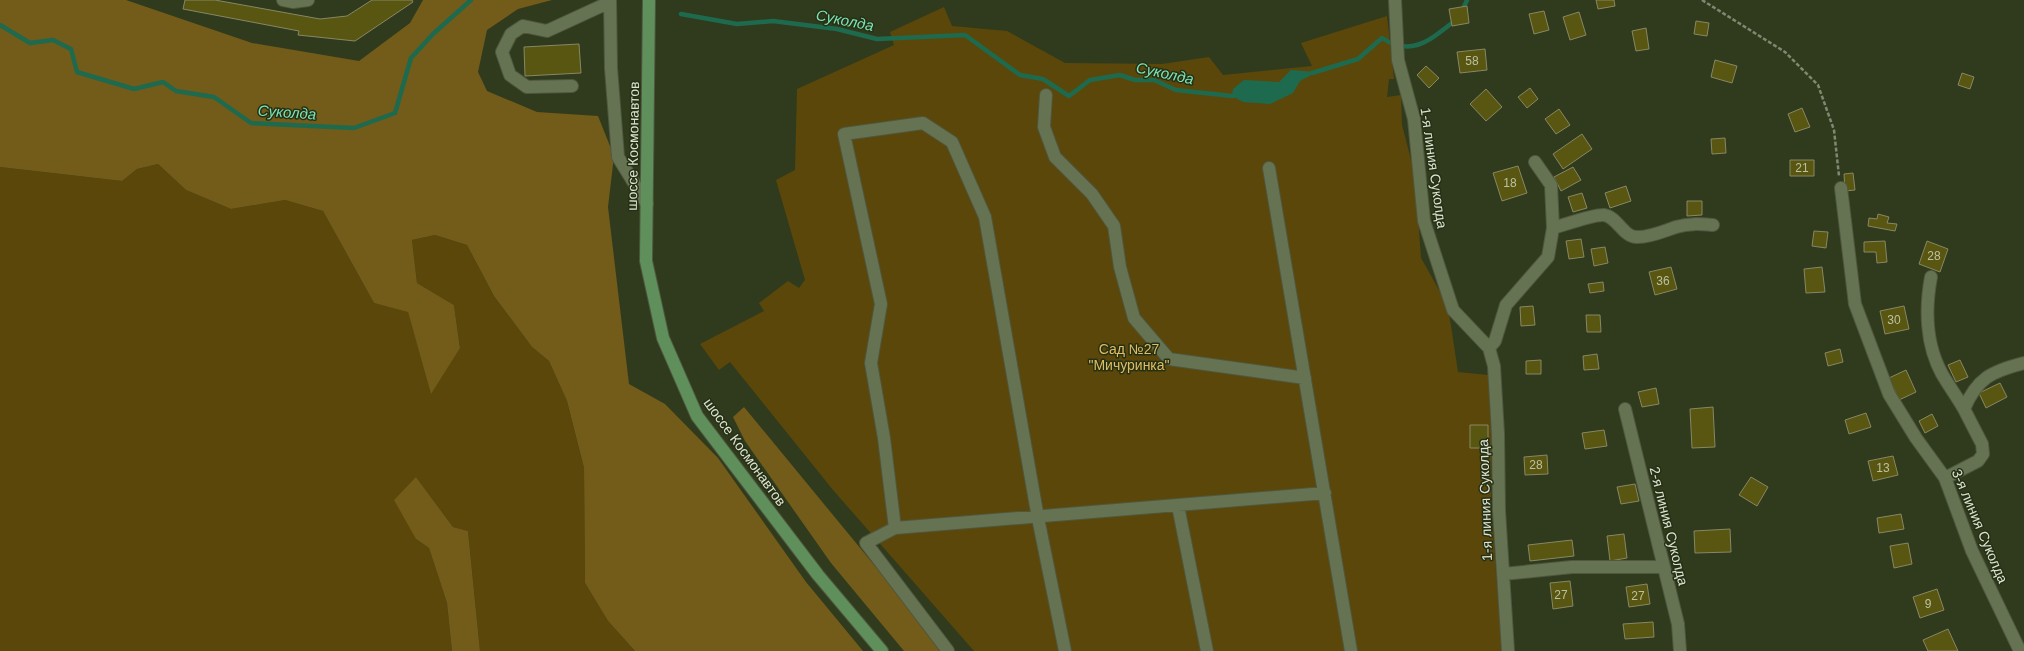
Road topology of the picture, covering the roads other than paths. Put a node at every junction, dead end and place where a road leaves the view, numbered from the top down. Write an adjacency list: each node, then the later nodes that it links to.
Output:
1 (283, 0): 2 (street)
2 (308, 0)
3 (649, 0): 11 (main road, шоссе Космонавтов)
4 (1395, 0): 15 (street, 1-я линия Суколда)
5 (610, 1): 6 (street); 11 (street)
6 (572, 86)
7 (1046, 95): 17 (street)
8 (1535, 162): 13 (street)
9 (1269, 168): 17 (street)
10 (1841, 188): 20 (street, 3-я линия Суколда)
11 (647, 204): 27 (main road, шоссе Космонавтов)
12 (1713, 225): 13 (street)
13 (1553, 228): 15 (street)
14 (1931, 277): 19 (street)
15 (1489, 348): 26 (street, 1-я линия Суколда)
16 (2024, 363): 19 (street)
17 (1305, 378): 21 (street)
18 (1626, 409): 25 (street, 2-я линия Суколда)
19 (1964, 409): 20 (street)
20 (1945, 478): 34 (street, 3-я линия Суколда)
21 (1325, 493): 22 (street); 31 (street)
22 (1178, 506): 23 (street); 30 (street)
23 (1038, 518): 24 (street); 24 (street); 29 (street)
24 (895, 528): 28 (street)
25 (1664, 567): 26 (street); 33 (street, 2-я линия Суколда)
26 (1503, 574): 32 (street, 1-я линия Суколда)
27 (882, 651)
28 (948, 651)
29 (1065, 651)
30 (1207, 651)
31 (1352, 651)
32 (1508, 651)
33 (1680, 651)
34 (2020, 651)

